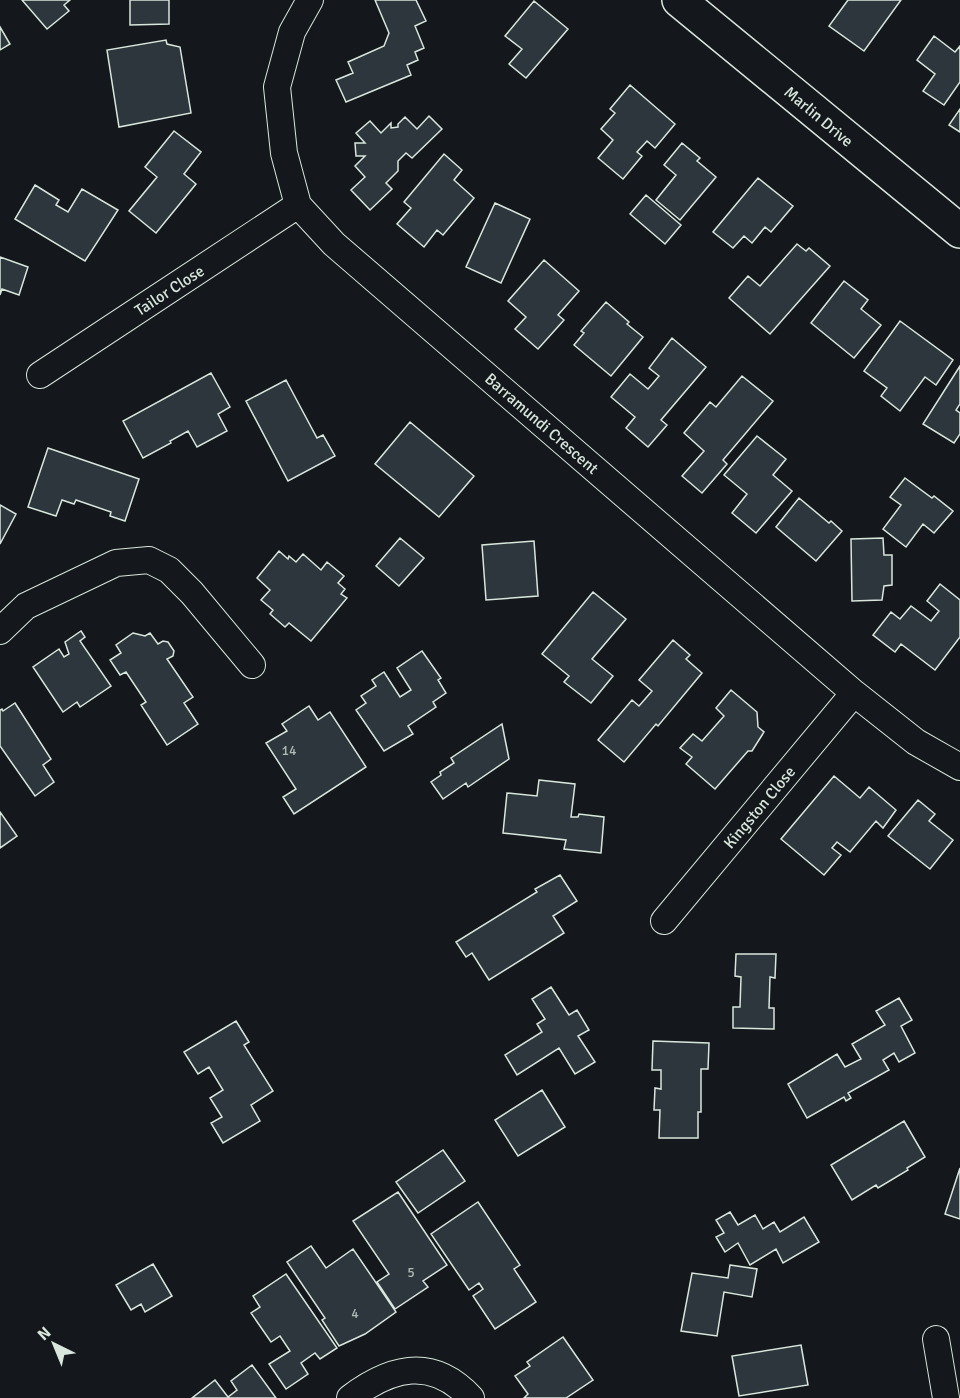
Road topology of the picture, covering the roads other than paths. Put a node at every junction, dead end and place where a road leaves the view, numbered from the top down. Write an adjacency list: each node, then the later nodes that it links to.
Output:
1 (310, 0): 3 (street, Barramundi Crescent)
2 (679, 0): 4 (street, Marlin Drive)
3 (298, 205): 5 (street, Tailor Close); 8 (street, Barramundi Crescent)
4 (960, 231)
5 (40, 375)
6 (0, 631): 7 (street)
7 (252, 665)
8 (854, 693): 9 (street, Barramundi Crescent); 10 (street, Kingston Close)
9 (960, 767)
10 (664, 921)
11 (936, 1339): 14 (street)
12 (350, 1398): 13 (street)
13 (471, 1398)
14 (946, 1398)

